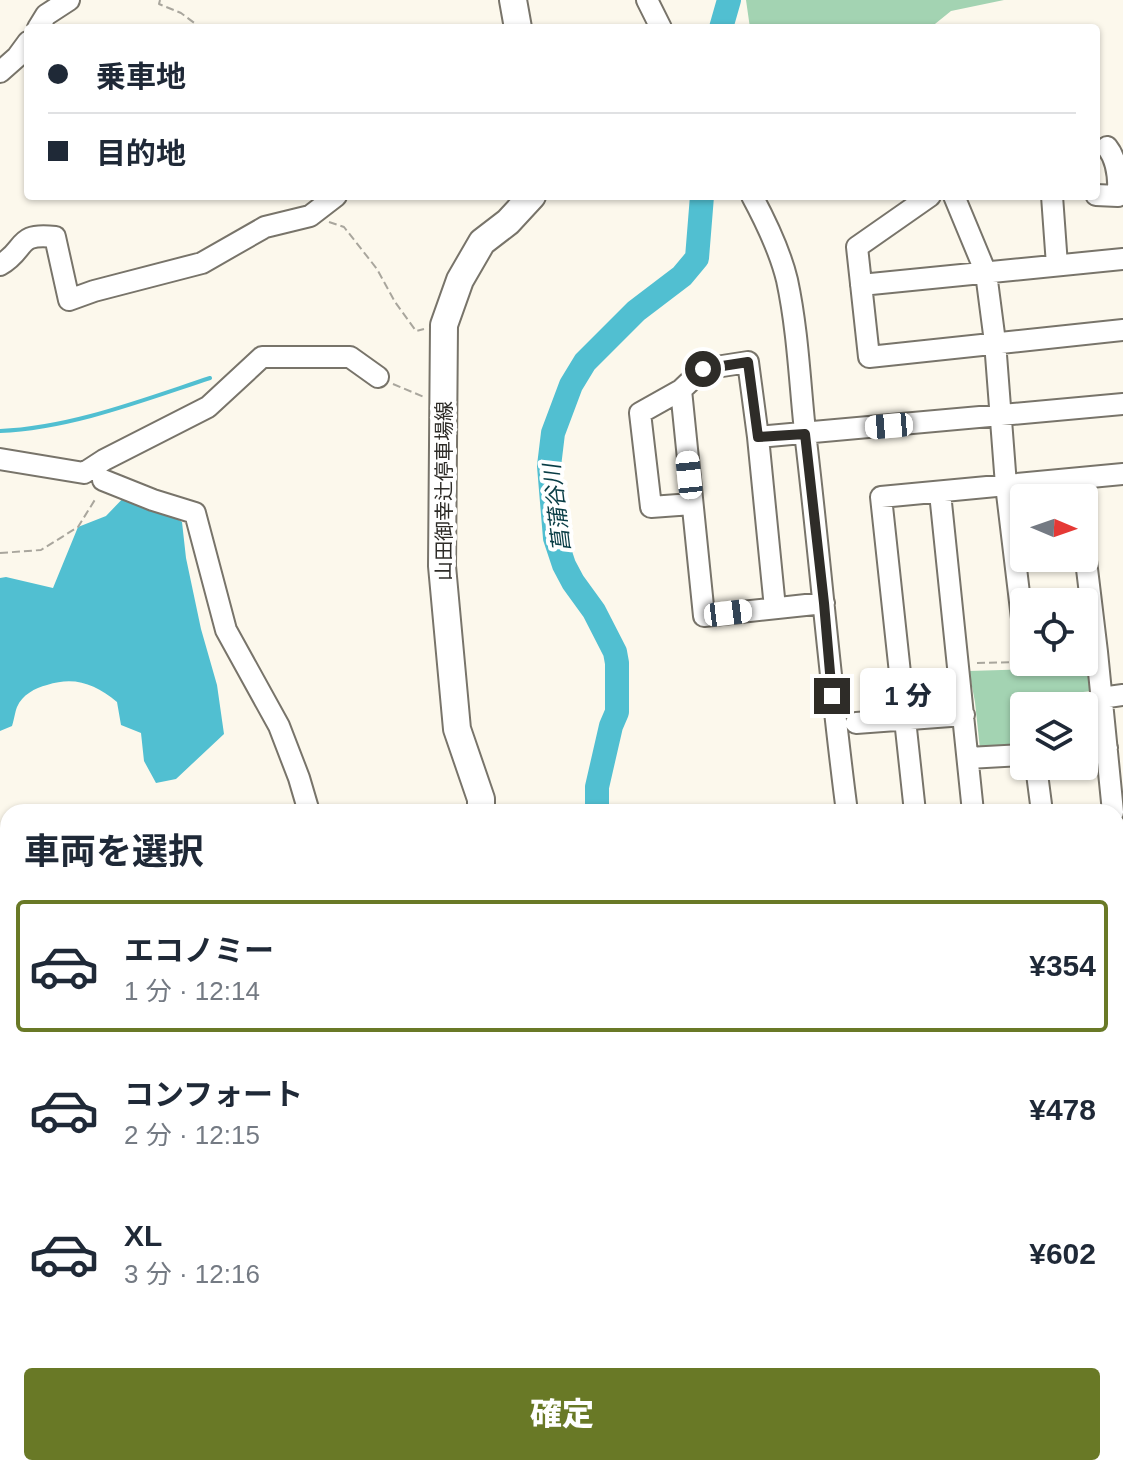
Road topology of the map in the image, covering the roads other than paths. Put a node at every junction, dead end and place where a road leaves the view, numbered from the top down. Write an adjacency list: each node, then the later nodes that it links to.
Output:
1 (69, 0): 4 (street)
2 (513, 0): 5 (main road)
3 (647, 0): 6 (street)
4 (40, 24)
5 (517, 24)
6 (659, 24)
7 (24, 47): 8 (street)
8 (0, 72)
9 (1107, 147): 10 (street)
10 (1100, 195)
11 (331, 200): 18 (street)
12 (528, 200): 53 (main road, 山田御幸辻停車場線)
13 (754, 200): 28 (street)
14 (924, 200): 21 (street)
15 (956, 200): 20 (street)
16 (1052, 200): 19 (street)
17 (1123, 259): 19 (street)
18 (0, 265)
19 (1057, 265): 20 (street)
20 (986, 273): 21 (street); 23 (street)
21 (861, 285): 23 (street)
22 (1123, 330): 23 (street)
23 (995, 342): 27 (street)
24 (378, 377): 30 (street)
25 (681, 390): 29 (street); 37 (street); 37 (street)
26 (1123, 404): 27 (street)
27 (1001, 416): 28 (street); 34 (street)
28 (805, 434): 29 (street); 39 (street)
29 (758, 437): 40 (street)
30 (0, 459)
31 (1123, 474): 33 (street)
32 (103, 480): 52 (street)
33 (1090, 484)
34 (1006, 485): 35 (street); 36 (street); 38 (street)
35 (1010, 485)
36 (940, 493): 44 (street); 45 (street)
37 (692, 504): 40 (street)
38 (1018, 588)
39 (824, 603): 40 (street); 54 (street)
40 (775, 608)
41 (1096, 676): 43 (street)
42 (1123, 695): 43 (street)
43 (1101, 698): 47 (street)
44 (964, 715): 45 (street); 50 (street)
45 (906, 720): 46 (street); 55 (street)
46 (856, 723)
47 (1107, 748): 48 (street); 58 (street)
48 (1098, 749)
49 (1010, 756): 50 (street)
50 (968, 758): 56 (street)
51 (1038, 780): 57 (street)
52 (307, 804)
53 (481, 804)
54 (846, 804)
55 (914, 804)
56 (972, 804)
57 (1041, 804)
58 (1112, 804)

